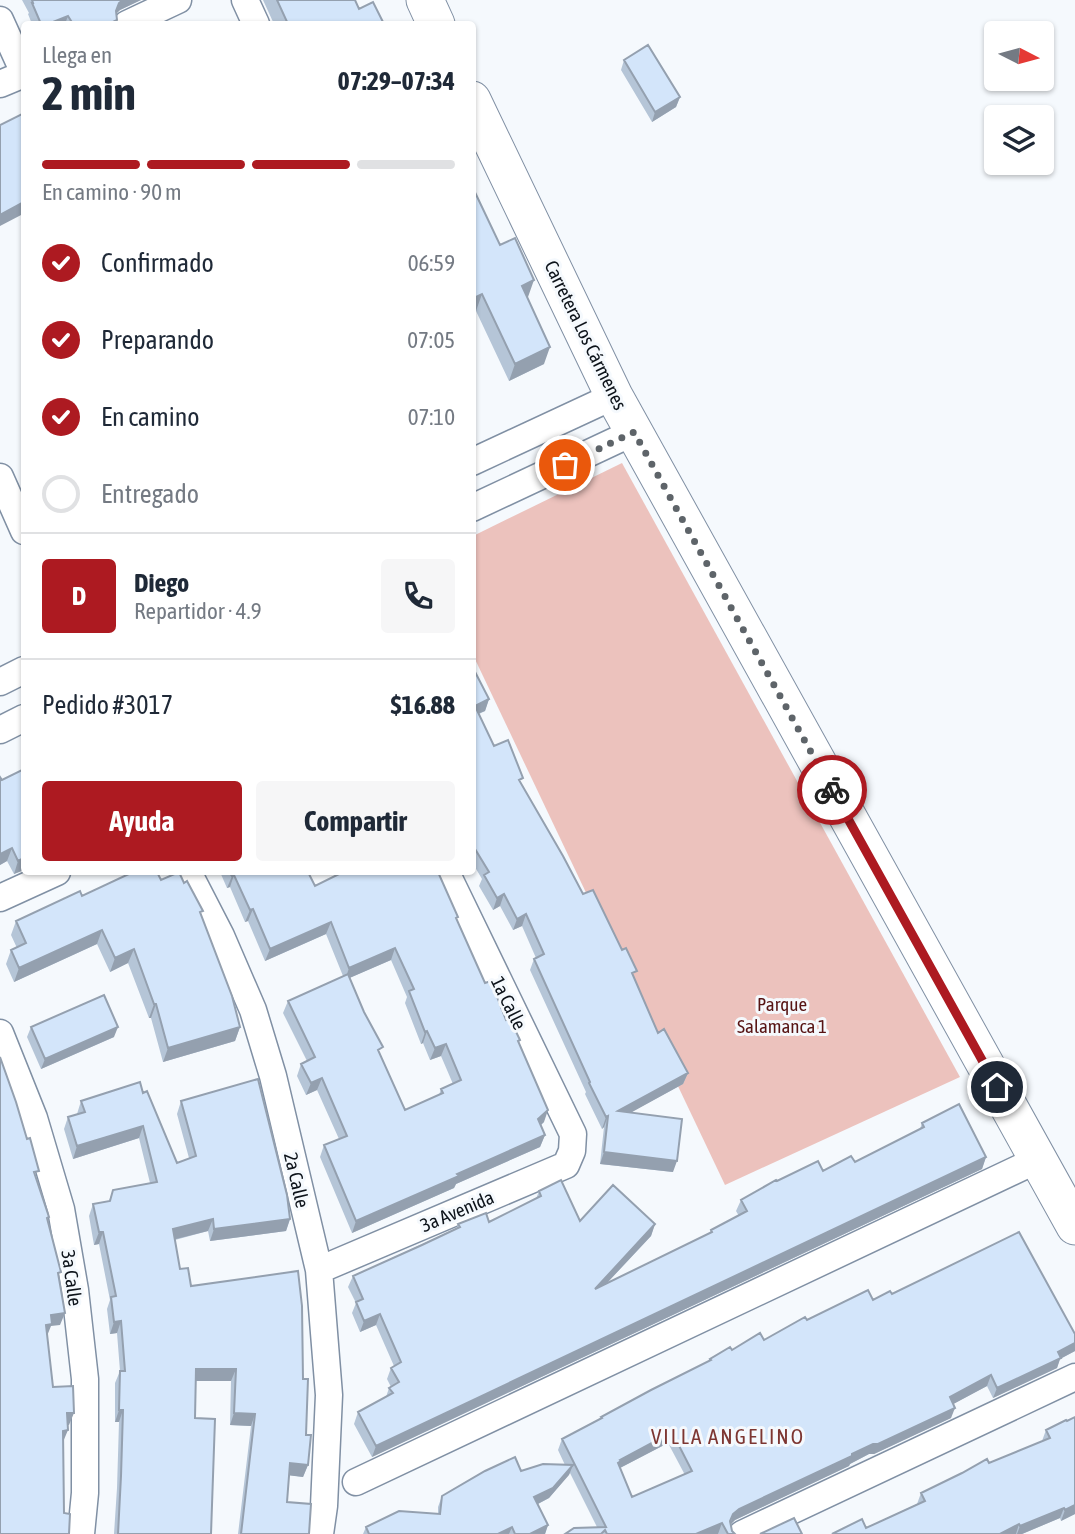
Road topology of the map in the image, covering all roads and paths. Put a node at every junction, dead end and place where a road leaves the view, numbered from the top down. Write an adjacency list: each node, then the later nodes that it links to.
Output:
1 (178, 0): 5 (street)
2 (245, 0): 6 (street)
3 (425, 0): 7 (main road)
4 (0, 20): 8 (street)
5 (133, 21)
6 (255, 21)
7 (435, 21)
8 (21, 66)
9 (21, 74): 10 (street)
10 (0, 84)
11 (476, 108): 12 (main road, Carretera Los Cármenes)
12 (614, 396): 13 (main road, Carretera Los Cármenes); 14 (street)
13 (634, 432): 16 (street); 28 (main road, Carretera Los Cármenes)
14 (476, 460)
15 (0, 477): 17 (street)
16 (476, 506)
17 (21, 524)
18 (21, 672): 19 (street)
19 (0, 682)
20 (21, 720): 21 (street)
21 (0, 730)
22 (50, 875): 25 (street)
23 (190, 875): 30 (street, 2a Calle)
24 (447, 875): 27 (street, 1a Calle)
25 (0, 898)
26 (0, 1033): 34 (street, 3a Calle)
27 (573, 1134): 30 (street, 3a Avenida)
28 (1037, 1160): 29 (main road, Carretera Los Cármenes); 32 (street)
29 (1075, 1226)
30 (319, 1270): 33 (street, 2a Calle)
31 (1075, 1377): 37 (street)
32 (356, 1482)
33 (324, 1507): 35 (street, 2a Calle); 36 (street, 2a Calle)
34 (81, 1534)
35 (320, 1534)
36 (336, 1534)
37 (742, 1534)

